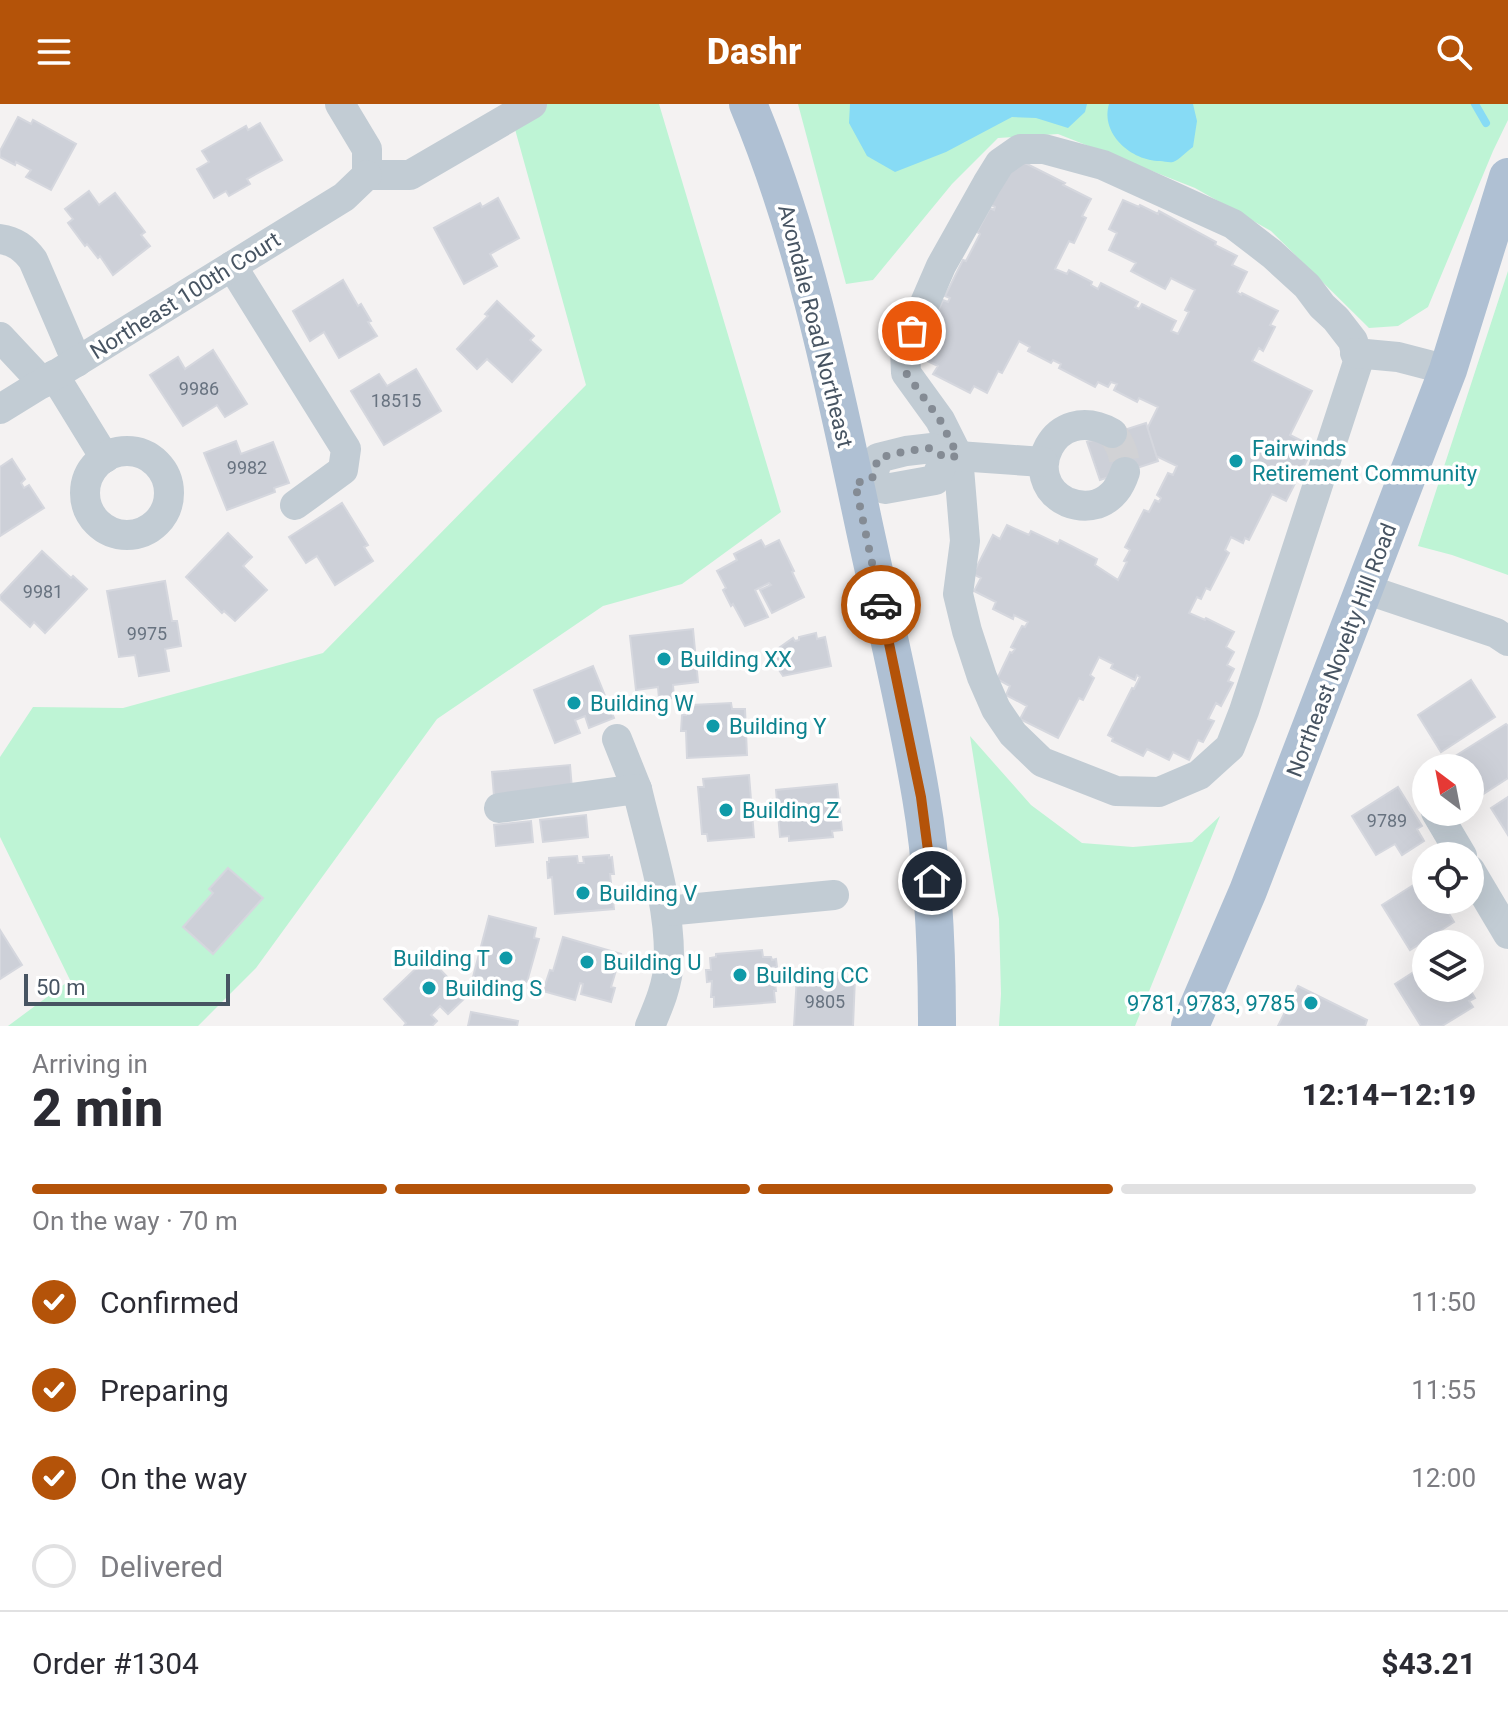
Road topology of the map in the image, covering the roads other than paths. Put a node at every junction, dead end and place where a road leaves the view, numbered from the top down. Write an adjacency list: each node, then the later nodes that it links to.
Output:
1 (340, 104): 4 (street)
2 (532, 104): 4 (street)
3 (748, 104): 18 (main road, Avondale Road Northeast)
4 (367, 175): 7 (street, Northeast 100th Court)
5 (1508, 177): 10 (main road, Northeast Novelty Hill Road)
6 (0, 239): 11 (street)
7 (232, 266): 11 (street, Northeast 100th Court); 19 (street)
8 (0, 337): 11 (street)
9 (1355, 353): 10 (street); 14 (street); 14 (street)
10 (1448, 370): 20 (main road, Northeast Novelty Hill Road)
11 (58, 374): 12 (street, Northeast 100th Court); 15 (street)
12 (0, 409)
13 (1112, 433): 16 (street)
14 (951, 457): 16 (street); 18 (street)
15 (105, 458)
16 (1043, 462): 17 (street)
17 (1125, 472)
18 (864, 481): 30 (main road, Avondale Road Northeast)
19 (295, 505)
20 (1365, 589): 21 (street); 31 (main road, Northeast Novelty Hill Road)
21 (1508, 641)
22 (617, 739): 23 (street)
23 (637, 789): 24 (street); 27 (street)
24 (499, 808)
25 (1484, 894): 28 (street)
26 (834, 895): 27 (street)
27 (666, 911): 29 (street)
28 (1508, 934)
29 (650, 1026)
30 (937, 1026)
31 (1190, 1026)

